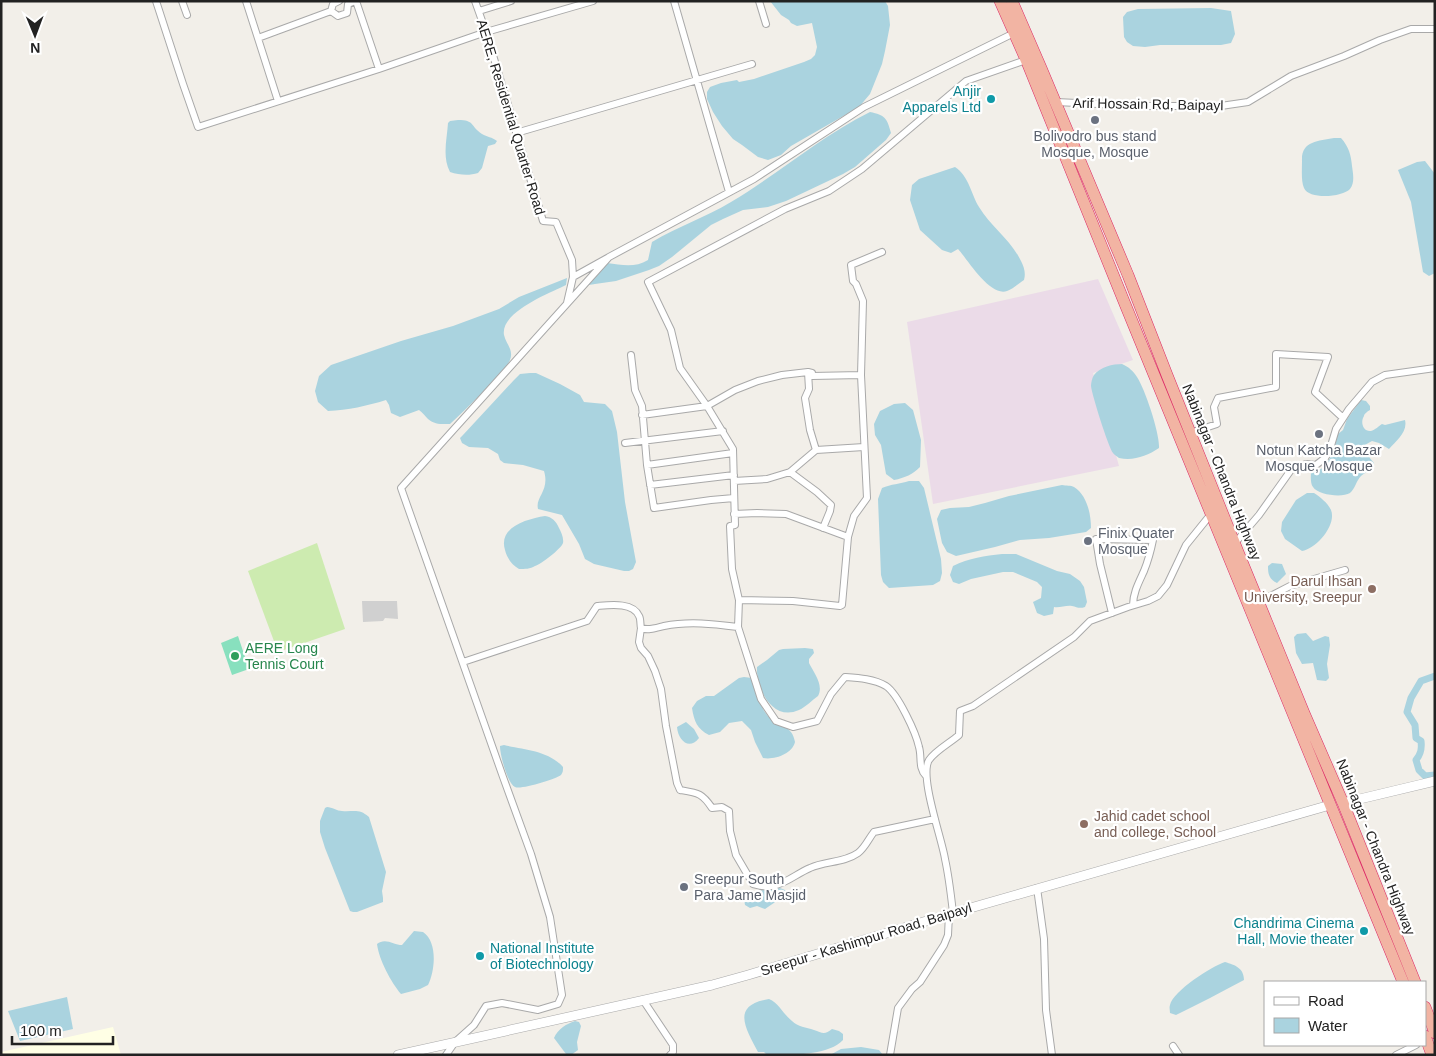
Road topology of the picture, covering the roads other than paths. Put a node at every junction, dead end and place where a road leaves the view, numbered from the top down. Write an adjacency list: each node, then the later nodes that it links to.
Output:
1 (156, 1): 26 (street)
2 (182, 1): 16 (street)
3 (246, 1): 21 (street)
4 (339, 1): 14 (street)
5 (355, 1): 13 (street); 24 (street)
6 (476, 1): 15 (street, AERE, Residential Quarter Road)
7 (511, 1): 15 (street)
8 (593, 1): 19 (street)
9 (674, 1): 25 (street)
10 (759, 1): 17 (street)
11 (1000, 1): 20 (highway, Nabinagar - Chandra Highway)
12 (1012, 1): 27 (highway, Nabinagar - Chandra Highway)
13 (345, 3): 14 (street)
14 (330, 11): 21 (street)
15 (479, 11): 19 (street, AERE, Residential Quarter Road)
16 (187, 15)
17 (766, 24)
18 (1435, 29): 27 (street, Arif Hossain Rd, Baipayl)
19 (486, 32): 24 (street); 28 (street, AERE, Residential Quarter Road)
20 (1014, 33): 22 (highway, Nabinagar - Chandra Highway); 29 (street)
21 (258, 38): 26 (street)
22 (1026, 60): 38 (street); 54 (highway, Nabinagar - Chandra Highway)
23 (752, 64): 25 (street)
24 (379, 69): 26 (street)
25 (696, 80): 28 (street); 29 (street)
26 (278, 101)
27 (1056, 102): 42 (highway, Nabinagar - Chandra Highway)
28 (516, 132): 32 (street, AERE, Residential Quarter Road)
29 (729, 192): 31 (street)
30 (882, 252): 37 (street)
31 (609, 257): 32 (street); 33 (street, AERE, Residential Quarter Road)
32 (573, 277): 33 (street, AERE, Residential Quarter Road)
33 (566, 304): 65 (street, AERE, Residential Quarter Road)
34 (631, 355): 39 (street)
35 (1435, 368): 40 (street)
36 (808, 372): 37 (street); 38 (street); 46 (street)
37 (861, 375): 45 (street)
38 (707, 406): 39 (street); 41 (street)
39 (642, 415): 43 (street)
40 (1343, 418): 42 (street); 57 (street)
41 (722, 431): 43 (street); 47 (street)
42 (1190, 433): 57 (highway, Nabinagar - Chandra Highway)
43 (644, 441): 44 (street); 48 (street)
44 (624, 444)
45 (864, 447): 46 (street); 56 (street)
46 (816, 450): 49 (street)
47 (733, 453): 48 (street); 50 (street)
48 (647, 464): 51 (street)
49 (790, 472): 50 (street); 55 (street)
50 (734, 478): 51 (street); 52 (street)
51 (650, 485): 52 (street)
52 (734, 498): 53 (street)
53 (734, 514): 55 (street); 59 (street)
54 (1211, 514): 61 (street); 69 (highway, Nabinagar - Chandra Highway)
55 (823, 528): 56 (street)
56 (848, 537): 59 (street)
57 (1235, 543): 60 (highway, Nabinagar - Chandra Highway)
58 (1345, 570): 60 (street)
59 (738, 600): 63 (street)
60 (1259, 602): 68 (highway, Nabinagar - Chandra Highway)
61 (1134, 605): 62 (street); 62 (street)
62 (1112, 613): 66 (street)
63 (738, 627): 64 (street); 66 (street)
64 (641, 628): 65 (street); 70 (street)
65 (463, 662): 77 (street)
66 (926, 776): 70 (street)
67 (1435, 781): 68 (street)
68 (1343, 803): 74 (highway, Nabinagar - Chandra Highway)
69 (1330, 805): 71 (street, Sreepur - Kashimpur Road, Baipayl); 73 (highway, Nabinagar - Chandra Highway)
70 (934, 819): 72 (street)
71 (1037, 888): 72 (street, Sreepur - Kashimpur Road, Baipayl); 84 (street)
72 (951, 913): 75 (street, Sreepur - Kashimpur Road, Baipayl); 83 (street)
73 (1403, 981)
74 (1415, 981)
75 (643, 1000): 77 (street, Sreepur - Kashimpur Road, Baipayl); 82 (street)
76 (1426, 1041): 87 (highway)
77 (455, 1042): 80 (street, Sreepur - Kashimpur Road, Baipayl); 81 (street)
78 (1173, 1046): 85 (street)
79 (1412, 1046): 86 (street)
80 (398, 1055)
81 (446, 1055)
82 (670, 1055)
83 (890, 1055)
84 (1052, 1055)
85 (1179, 1055)
86 (1396, 1055)
87 (1432, 1055)

